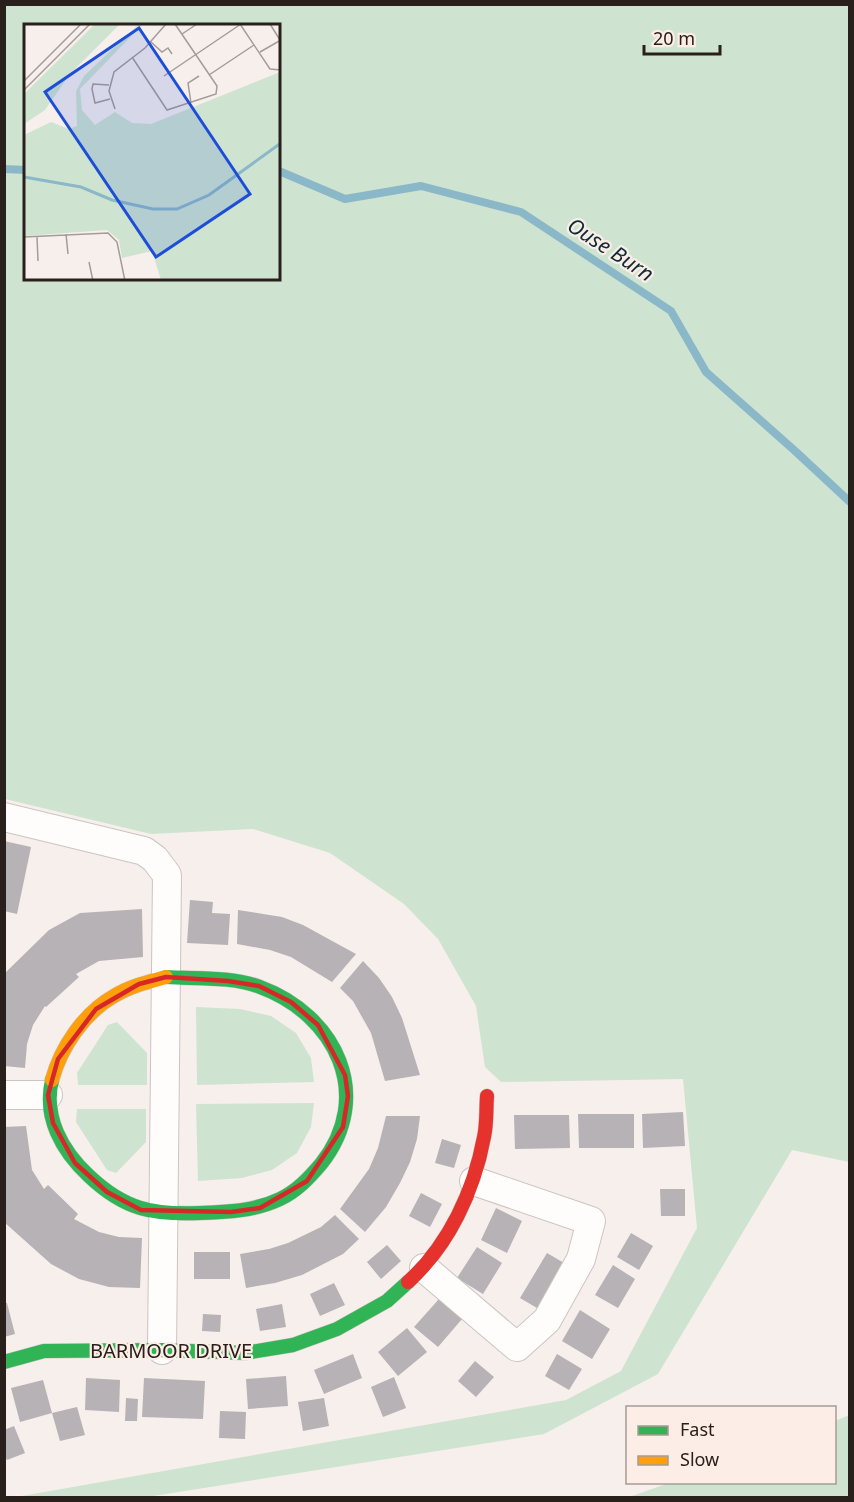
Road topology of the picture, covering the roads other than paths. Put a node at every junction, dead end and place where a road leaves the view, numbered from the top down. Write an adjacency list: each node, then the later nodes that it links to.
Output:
1 (4, 817): 2 (street)
2 (166, 977): 4 (street); 7 (street); 7 (street)
3 (4, 1095): 4 (street)
4 (48, 1095): 7 (street)
5 (487, 1096): 6 (street, BARMOOR DRIVE)
6 (474, 1181): 8 (street, BARMOOR DRIVE); 8 (street)
7 (164, 1214): 9 (street)
8 (424, 1268): 9 (street, BARMOOR DRIVE)
9 (162, 1350): 10 (street, BARMOOR DRIVE)
10 (4, 1362)

